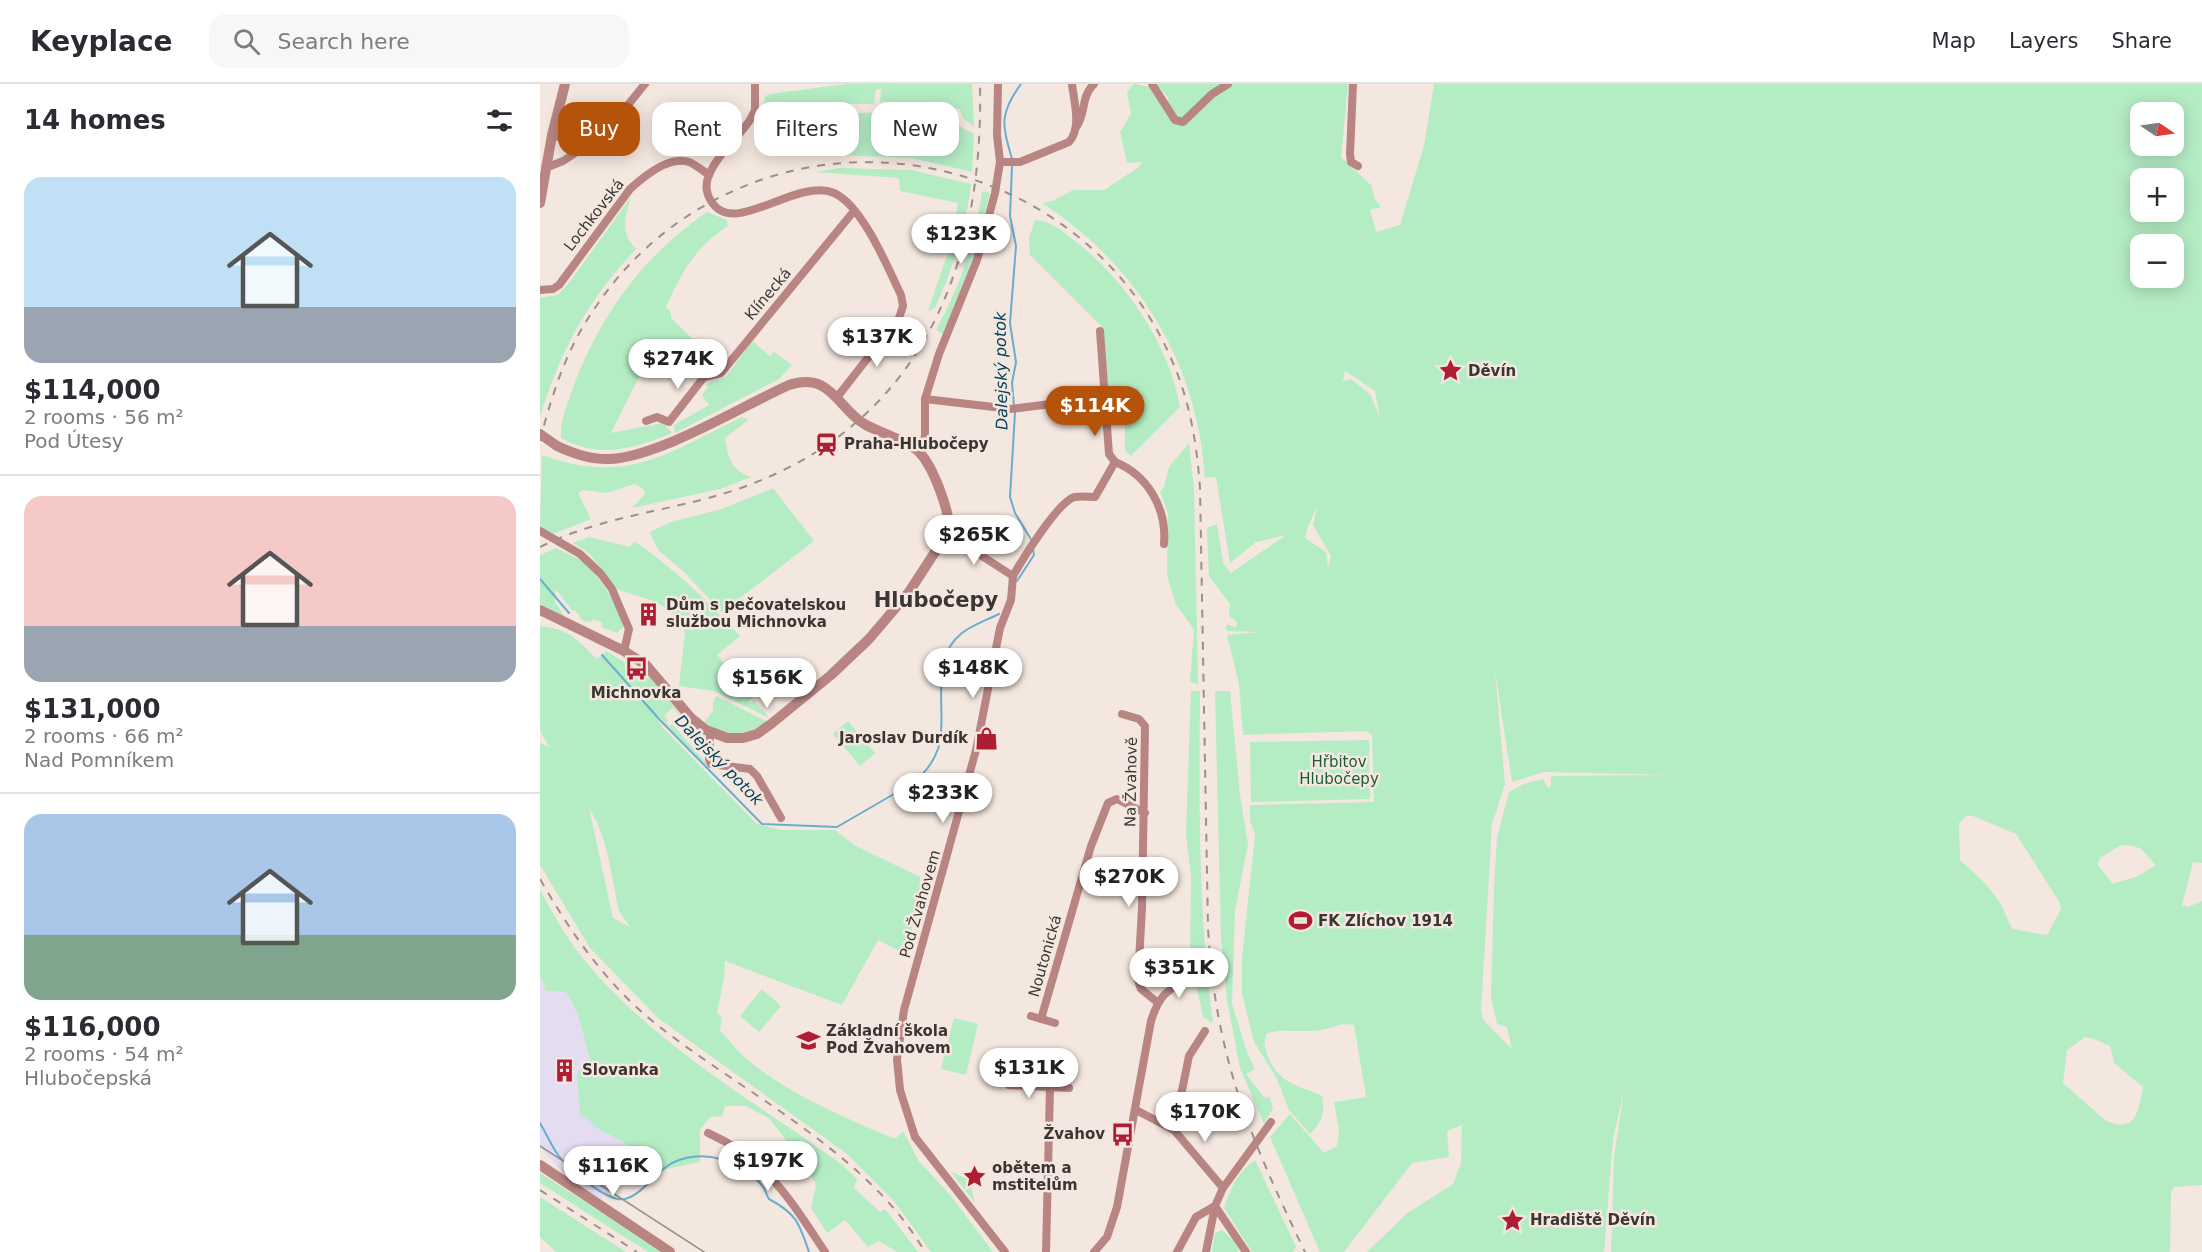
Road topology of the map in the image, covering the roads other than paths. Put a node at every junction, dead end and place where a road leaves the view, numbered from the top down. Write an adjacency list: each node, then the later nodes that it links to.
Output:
1 (559, 84): 13 (street)
2 (565, 84): 13 (street)
3 (645, 84): 11 (street)
4 (755, 84): 19 (street)
5 (998, 84): 16 (street)
6 (1073, 84): 10 (street); 12 (street)
7 (1152, 84): 8 (street)
8 (1228, 84)
9 (1353, 84): 17 (street)
10 (1091, 87): 12 (street)
11 (629, 102)
12 (1076, 127): 16 (street)
13 (552, 135): 14 (street); 18 (street)
14 (558, 137)
15 (570, 156): 18 (street)
16 (1004, 162): 26 (street)
17 (1358, 166)
18 (548, 167): 20 (street)
19 (709, 175): 21 (street); 22 (street, Lochkovská)
20 (540, 203)
21 (854, 211): 24 (street); 27 (street, Klínecká)
22 (540, 290)
23 (1100, 331): 25 (street)
24 (838, 396): 28 (street, bridge); 29 (street)
25 (1106, 397): 26 (street); 30 (street)
26 (925, 399): 29 (street)
27 (646, 421)
28 (540, 434)
29 (918, 450): 32 (street)
30 (1115, 462): 33 (street); 34 (street)
31 (540, 531): 38 (street)
32 (949, 534): 34 (street); 40 (street)
33 (1164, 544)
34 (1013, 576): 61 (street, Pod Žvahovem)
35 (540, 609): 37 (street)
36 (540, 616): 37 (street)
37 (565, 623): 38 (street)
38 (624, 651): 40 (street)
39 (1122, 714): 41 (street, Na Žvahově)
40 (710, 733): 42 (street)
41 (1145, 813): 44 (street, Na Žvahově); 46 (street, Noutonická)
42 (781, 818)
43 (1189, 979): 44 (street)
44 (1156, 1002): 52 (street)
45 (1031, 1016): 46 (street, Noutonická)
46 (1041, 1019): 47 (street, Noutonická)
47 (1054, 1023)
48 (1205, 1031): 54 (street)
49 (1009, 1085): 50 (street)
50 (1050, 1087): 51 (street); 62 (street)
51 (1069, 1088)
52 (1136, 1110): 54 (street); 63 (street)
53 (1271, 1122): 57 (street)
54 (1174, 1130): 57 (street)
55 (708, 1133): 60 (street)
56 (540, 1165): 59 (street)
57 (1223, 1188): 58 (street)
58 (1215, 1206): 64 (street); 65 (street); 66 (street)
59 (670, 1252)
60 (825, 1252)
61 (1005, 1252)
62 (1046, 1252)
63 (1094, 1252)
64 (1177, 1252)
65 (1206, 1252)
66 (1246, 1252)

